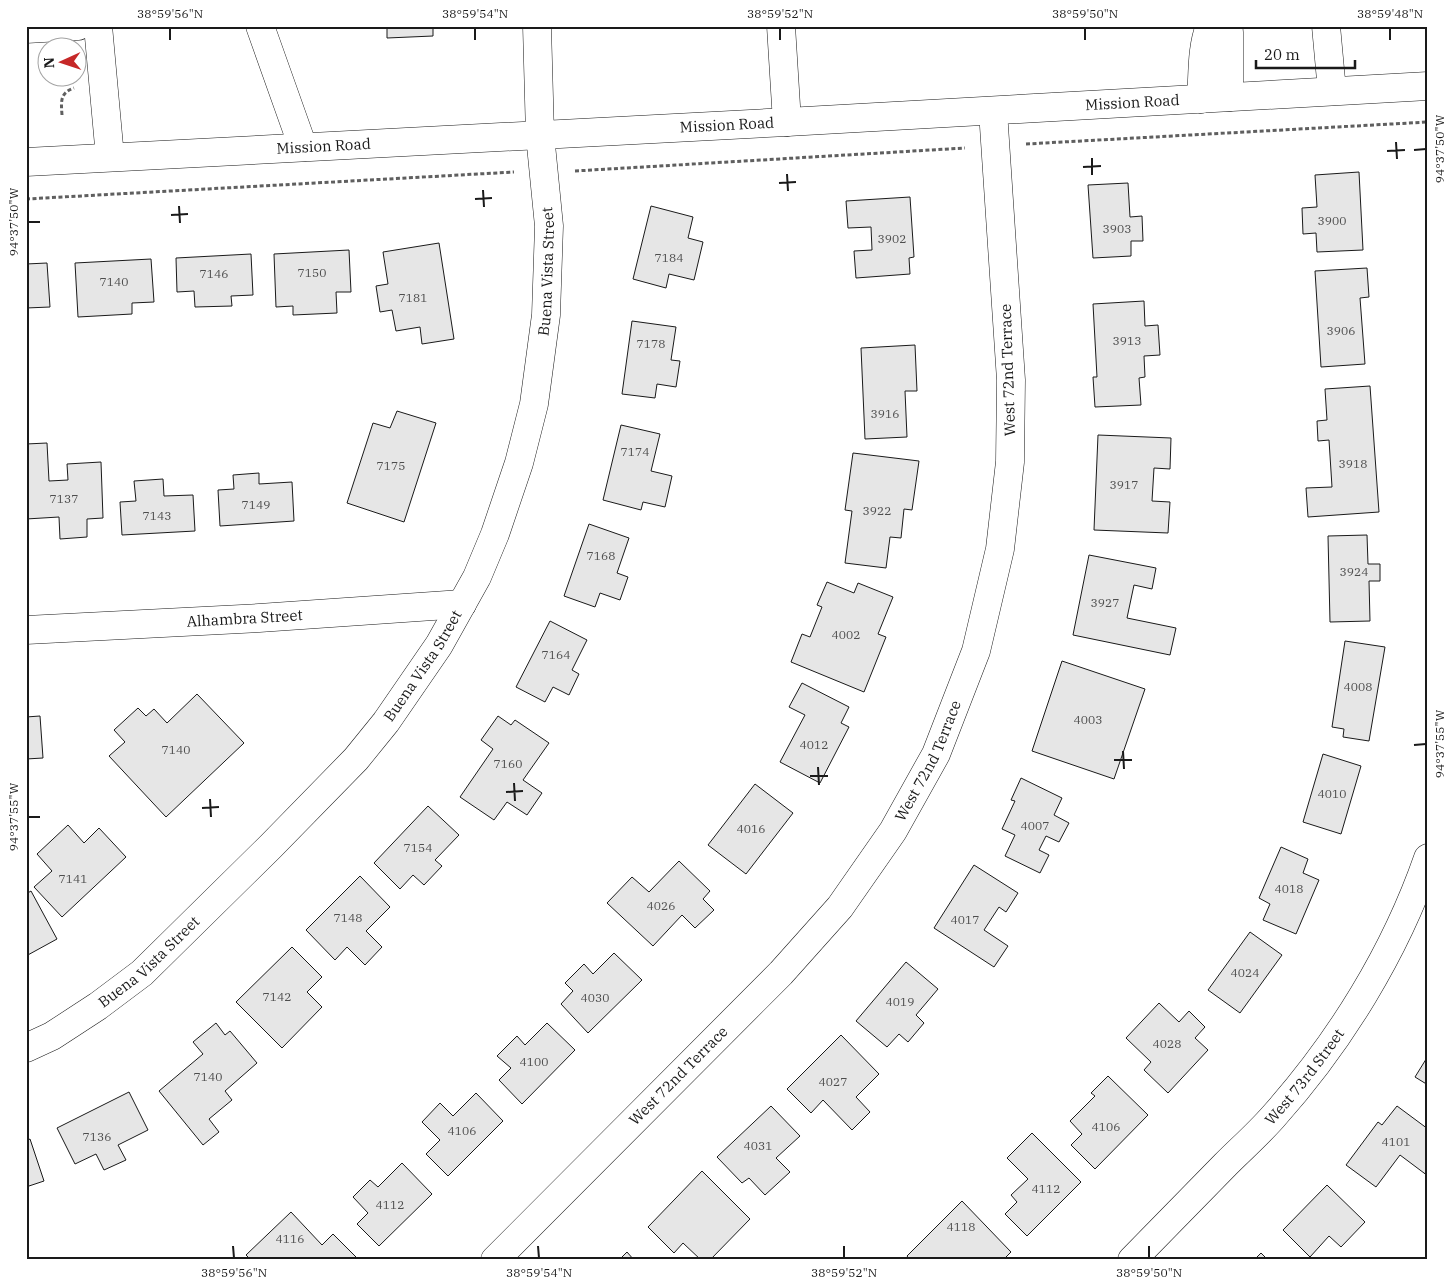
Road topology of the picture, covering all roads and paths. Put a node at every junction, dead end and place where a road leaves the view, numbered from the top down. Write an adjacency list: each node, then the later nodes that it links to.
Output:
1 (78, 26): 9 (street)
2 (98, 26): 21 (street)
3 (260, 26): 19 (street)
4 (537, 26): 17 (street, Buena Vista Street)
5 (781, 26): 15 (street)
6 (1210, 26): 13 (street)
7 (1226, 26): 12 (street)
8 (1326, 26): 11 (street)
9 (26, 29)
10 (1428, 86): 11 (street, Mission Road)
11 (1332, 91): 12 (street, Mission Road)
12 (1229, 97): 13 (street, Mission Road)
13 (1201, 99): 14 (street, Mission Road)
14 (992, 111): 15 (street, Mission Road); 30 (street, West 72nd Terrace)
15 (787, 122): 17 (street, Mission Road)
16 (1428, 122): 18 (path)
17 (540, 135): 19 (street, Mission Road); 26 (street, Buena Vista Street)
18 (1030, 143)
19 (303, 147): 21 (street, Mission Road)
20 (958, 148): 23 (path)
21 (110, 157): 22 (street, Mission Road)
22 (26, 162)
23 (574, 171)
24 (511, 172): 25 (path)
25 (26, 199)
26 (462, 604): 27 (street, Alhambra Street); 29 (street, Buena Vista Street)
27 (26, 630)
28 (1428, 858): 31 (street, West 73rd Street)
29 (26, 1048)
30 (495, 1260)
31 (1132, 1260)

